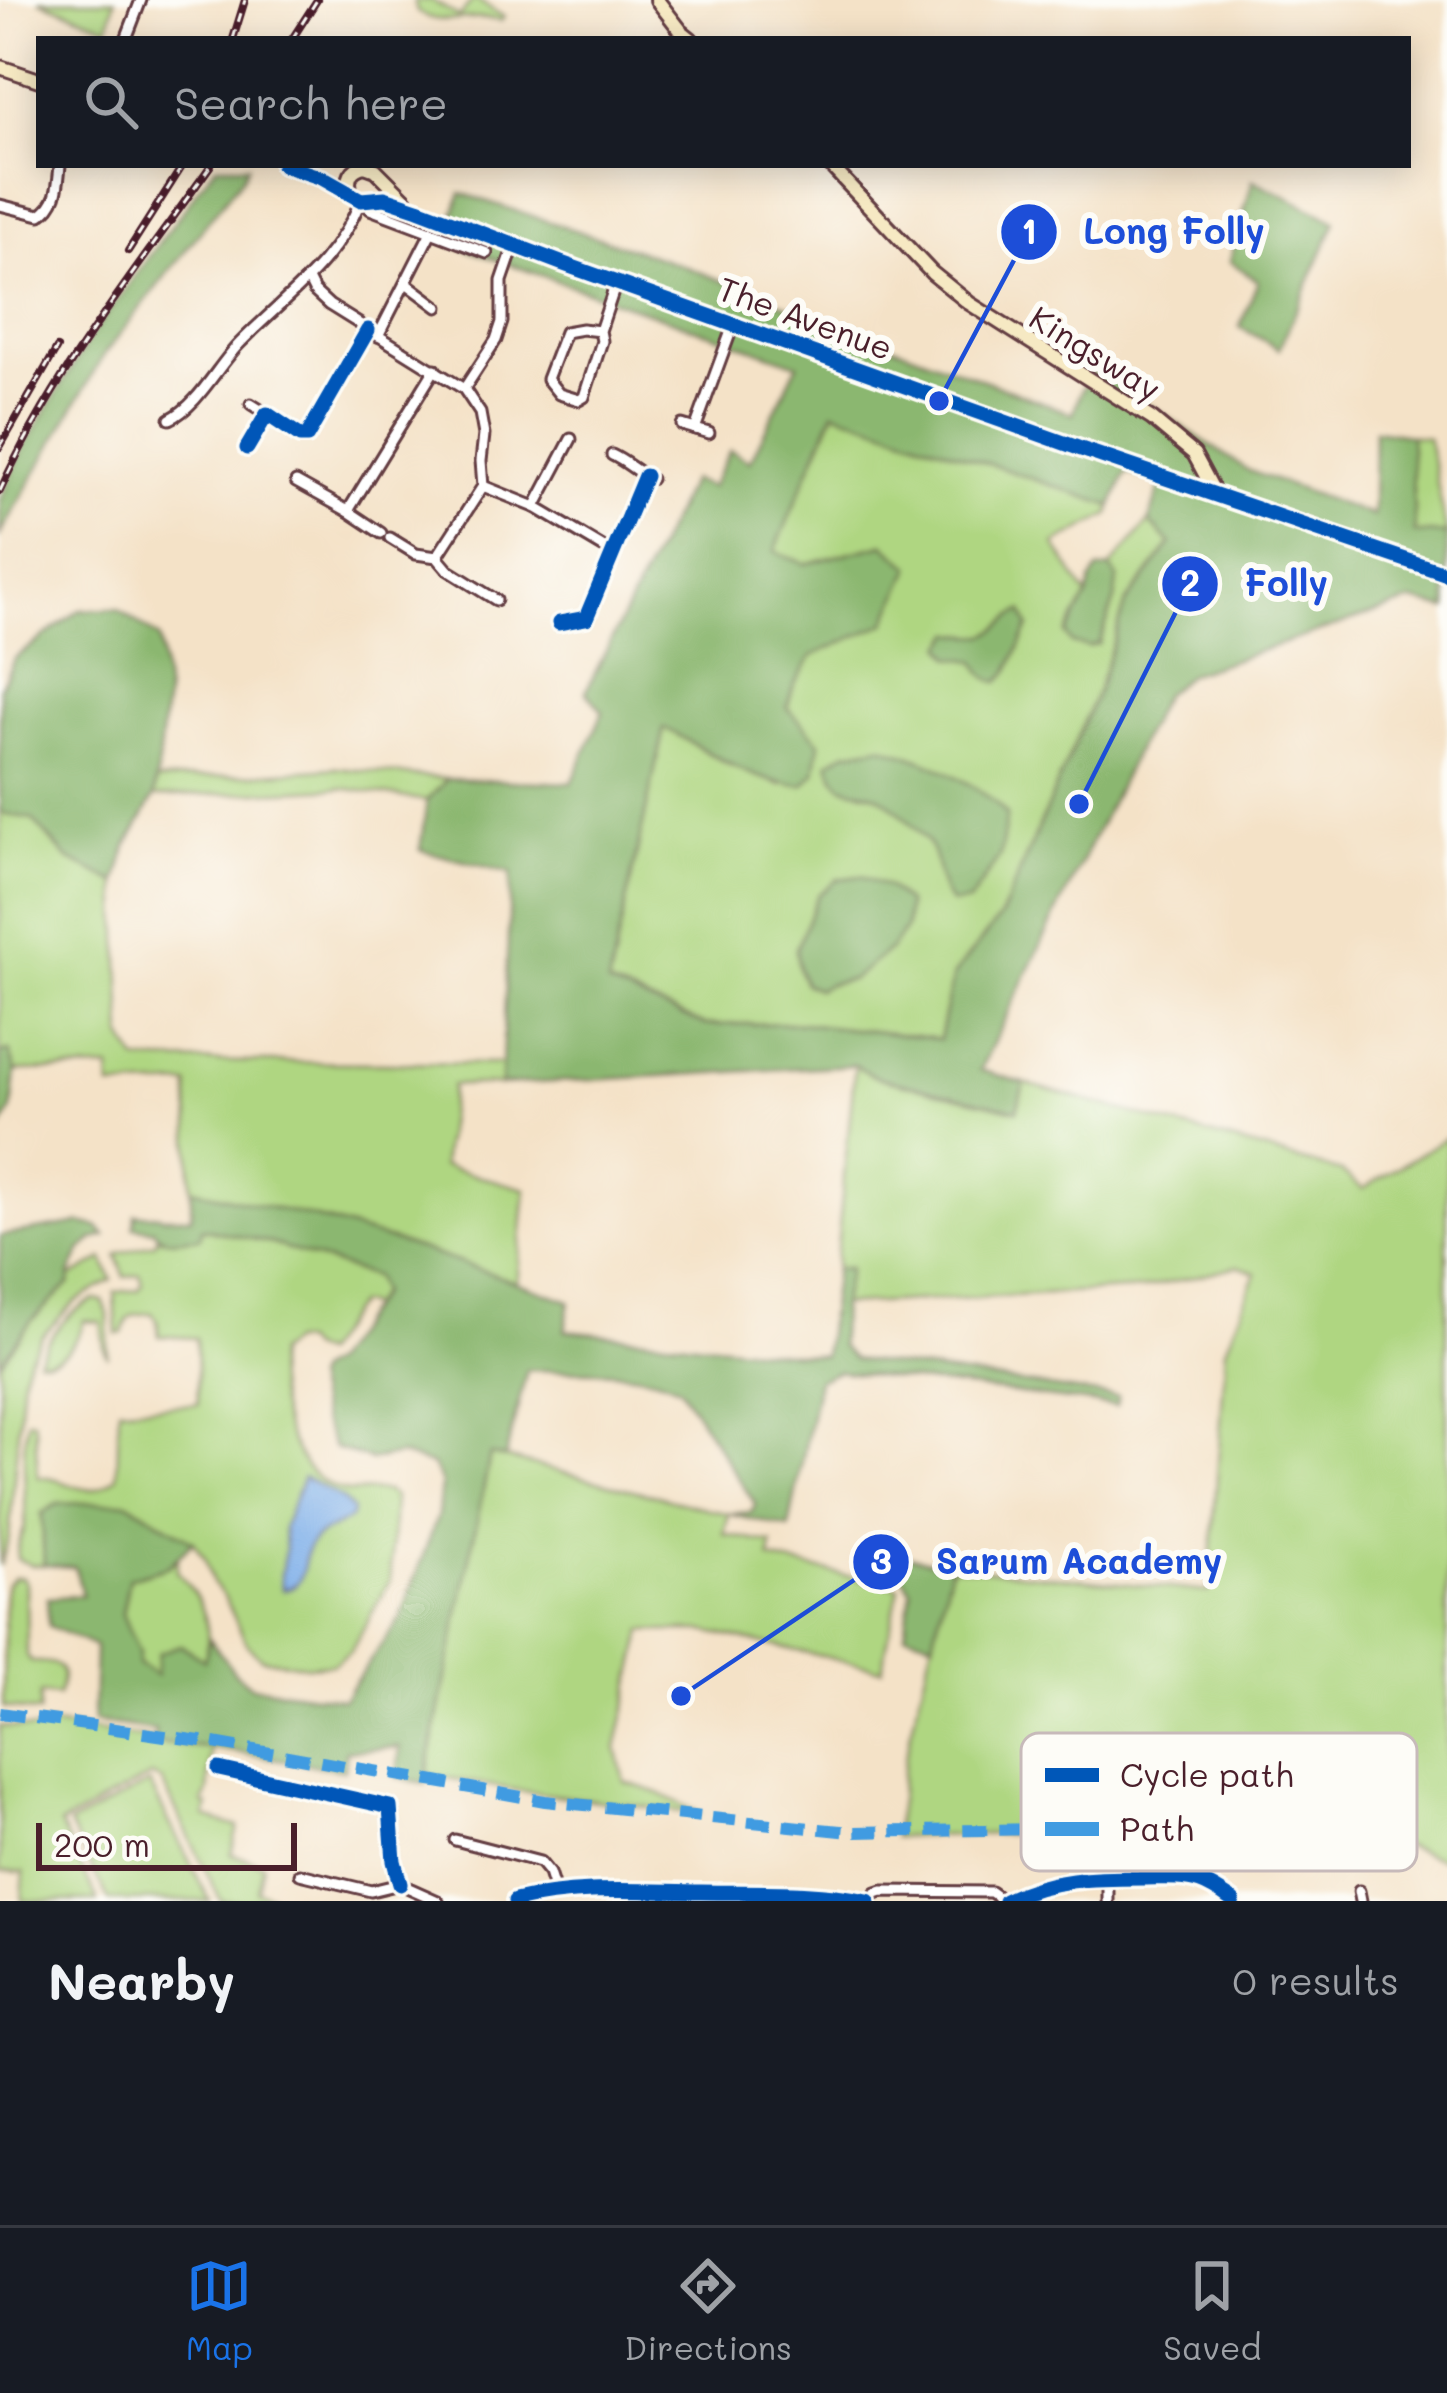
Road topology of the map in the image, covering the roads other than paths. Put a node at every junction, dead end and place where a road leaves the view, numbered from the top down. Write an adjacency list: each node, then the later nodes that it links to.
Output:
1 (141, 0): 3 (street)
2 (657, 0): 4 (street)
3 (127, 36)
4 (687, 36)
5 (0, 67): 6 (street)
6 (36, 79)
7 (60, 168): 16 (street)
8 (292, 168): 14 (street, The Avenue)
9 (360, 168): 12 (street, The Avenue)
10 (370, 168): 13 (street, The Avenue)
11 (833, 168): 41 (street, Kingsway)
12 (351, 175): 14 (street, The Avenue); 15 (street)
13 (381, 176): 15 (street); 17 (street, The Avenue)
14 (322, 178): 15 (street, The Avenue)
15 (364, 200): 17 (street, The Avenue); 18 (street); 21 (street)
16 (0, 205)
17 (418, 209): 19 (street, The Avenue)
18 (431, 232): 20 (street); 22 (street)
19 (514, 246): 23 (street, The Avenue); 29 (street)
20 (487, 253)
21 (309, 280): 27 (street); 32 (street)
22 (406, 283): 24 (street); 27 (street)
23 (616, 283): 25 (street, The Avenue); 26 (street)
24 (438, 307)
25 (734, 323): 34 (street); 41 (street, The Avenue)
26 (601, 331): 26 (street)
27 (373, 333): 28 (street); 31 (street)
28 (434, 370): 29 (street); 43 (street)
29 (464, 389): 40 (street)
30 (251, 404): 31 (street)
31 (267, 414): 37 (street)
32 (170, 419)
33 (682, 425): 34 (street)
34 (695, 429): 35 (street)
35 (709, 434)
36 (571, 439): 42 (street)
37 (247, 448)
38 (613, 455): 44 (street)
39 (296, 482): 43 (street)
40 (483, 486): 42 (street); 45 (street)
41 (1216, 495): 46 (street, The Avenue)
42 (535, 507): 44 (street)
43 (348, 512): 45 (street)
44 (611, 551): 48 (street)
45 (437, 557): 47 (street)
46 (1447, 574)
47 (496, 600)
48 (586, 618): 49 (street); 50 (street)
49 (559, 623)
50 (599, 624)
51 (219, 1769): 55 (street)
52 (455, 1840): 56 (street)
53 (300, 1874): 55 (street)
54 (1108, 1878): 61 (street); 62 (street); 63 (street)
55 (400, 1884): 58 (street)
56 (555, 1892): 57 (street); 59 (street)
57 (733, 1896): 60 (street)
58 (438, 1901)
59 (515, 1901)
60 (868, 1901): 61 (street)
61 (1004, 1901)
62 (1108, 1901)
63 (1233, 1901)

